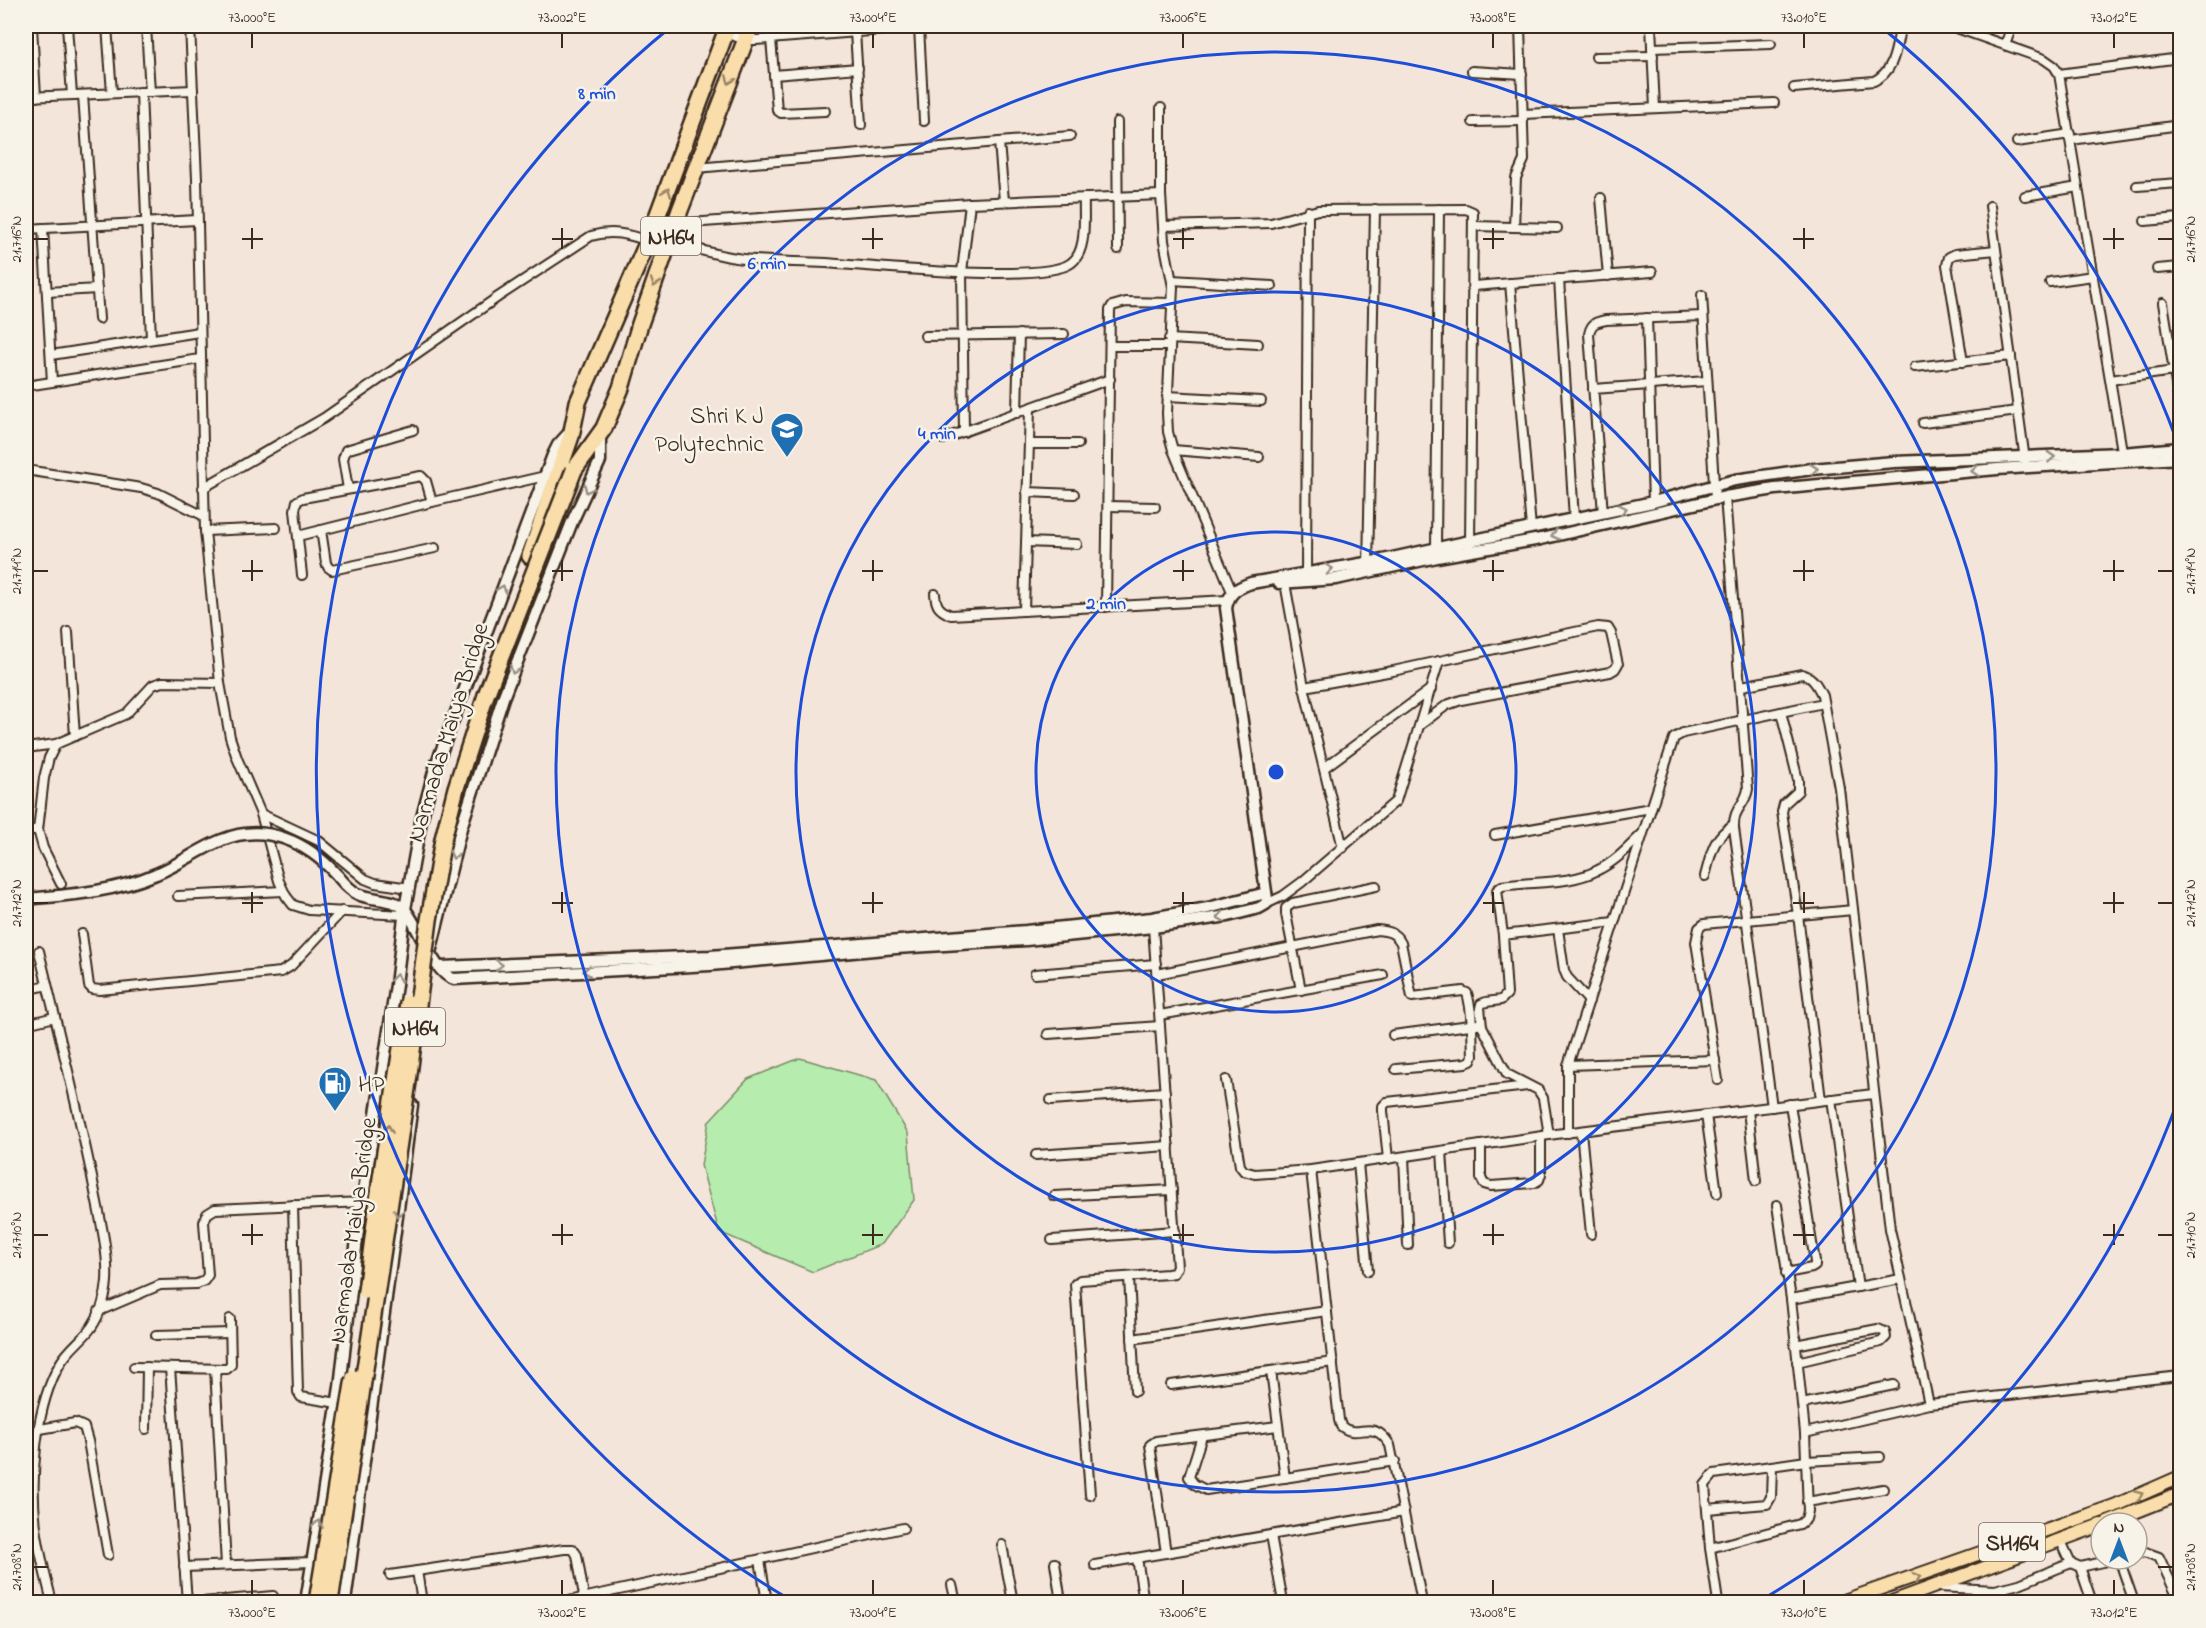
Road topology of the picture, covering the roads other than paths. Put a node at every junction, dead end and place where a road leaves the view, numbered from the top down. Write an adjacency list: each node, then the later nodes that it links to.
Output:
1 (32, 26): 34 (street)
2 (67, 26): 32 (street)
3 (107, 26): 31 (street)
4 (146, 26): 30 (street)
5 (190, 26): 29 (street)
6 (751, 26): 17 (highway, NH64)
7 (934, 26): 13 (street)
8 (1520, 26): 25 (street)
9 (1651, 26): 20 (street)
10 (1901, 26): 28 (street)
11 (1956, 26): 19 (street)
12 (2012, 26): 19 (street)
13 (919, 27): 15 (street); 41 (street)
14 (727, 29): 17 (street); 77 (highway, NH64, one-way to 14)
15 (855, 32): 16 (street); 23 (street)
16 (771, 39): 17 (street); 27 (street)
17 (745, 40): 50 (highway, NH64, one-way to 50)
18 (1771, 44): 20 (street)
19 (2005, 45): 26 (street)
20 (1653, 52): 21 (street); 38 (street)
21 (1596, 57)
22 (2181, 58): 26 (street)
23 (858, 68): 27 (street); 44 (street)
24 (1472, 71): 25 (street)
25 (1522, 74): 40 (street)
26 (2059, 74): 47 (street)
27 (774, 75): 39 (street)
28 (1794, 88)
29 (193, 90): 30 (street); 66 (street)
30 (145, 92): 31 (street); 68 (street)
31 (112, 93): 33 (street)
32 (72, 95): 33 (street); 34 (street)
33 (83, 95): 70 (street)
34 (36, 97): 35 (street)
35 (26, 98)
36 (1774, 103): 38 (street)
37 (1161, 108): 54 (street)
38 (1655, 108): 40 (street)
39 (825, 111)
40 (1523, 117): 43 (street); 73 (street)
41 (924, 121)
42 (1117, 122): 56 (street)
43 (1473, 122)
44 (861, 125)
45 (2181, 125): 47 (street)
46 (1070, 136): 48 (street)
47 (2070, 137): 49 (street); 53 (street)
48 (999, 142): 50 (street); 59 (street)
49 (2017, 142)
50 (696, 168): 69 (highway, NH64)
51 (2181, 183): 52 (street)
52 (2137, 186)
53 (2078, 188): 55 (street); 86 (street)
54 (1161, 195): 56 (street); 71 (street)
55 (2025, 196)
56 (1117, 197): 57 (street); 79 (street)
57 (1084, 198): 59 (street); 83 (street)
58 (1601, 198): 85 (street)
59 (1004, 201): 60 (street)
60 (970, 202): 69 (street); 83 (street)
61 (1990, 206): 80 (street)
62 (1375, 209): 63 (street); 64 (street); 169 (street)
63 (1439, 209): 72 (street); 168 (street)
64 (1308, 211): 71 (street); 170 (street)
65 (2181, 218): 67 (street)
66 (197, 220): 68 (street); 101 (street)
67 (2145, 221)
68 (147, 223): 70 (street); 106 (street)
69 (675, 224): 78 (highway, NH64)
70 (93, 226): 74 (street); 93 (street)
71 (1163, 226): 88 (street)
72 (1474, 226): 73 (street); 92 (street)
73 (1514, 227): 75 (street)
74 (43, 228): 76 (street); 94 (street)
75 (1557, 228)
76 (26, 229)
77 (650, 238): 78 (street); 131 (highway, NH64); 147 (street)
78 (669, 241): 83 (street); 133 (highway, NH64, one-way to 133)
79 (1118, 249)
80 (1996, 250): 111 (street); 113 (street)
81 (2181, 267): 82 (street)
82 (2157, 269)
83 (962, 272): 102 (street)
84 (1652, 272): 85 (street)
85 (1608, 276): 87 (street)
86 (2093, 276): 89 (street); 117 (street)
87 (1559, 279): 90 (street); 158 (street)
88 (1172, 280): 91 (street); 96 (street)
89 (2050, 282)
90 (1510, 283): 92 (street); 160 (street)
91 (1272, 286)
92 (1474, 286): 166 (street)
93 (97, 289): 94 (street); 100 (street)
94 (47, 292): 110 (street)
95 (1702, 295): 98 (street)
96 (1172, 303): 107 (street); 109 (street)
97 (2163, 303): 115 (street)
98 (1703, 316): 99 (street); 118 (street)
99 (1647, 318): 120 (street); 122 (street)
100 (99, 319)
101 (200, 332): 106 (street); 112 (street)
102 (963, 334): 103 (street); 105 (street); 132 (street)
103 (1019, 334): 104 (street); 128 (street)
104 (1064, 334)
105 (925, 336)
106 (151, 339): 110 (street)
107 (1169, 343): 108 (street); 109 (street); 123 (street)
108 (1258, 344)
109 (1110, 346): 116 (street)
110 (51, 355): 119 (street)
111 (2011, 356): 113 (street); 127 (street)
112 (200, 359): 119 (street); 147 (street)
113 (1964, 362): 114 (street)
114 (1915, 367)
115 (2174, 371): 117 (street); 126 (street)
116 (1110, 379): 125 (street); 154 (street)
117 (2110, 380): 140 (street)
118 (1707, 381): 120 (street); 146 (street)
119 (52, 382): 121 (street)
120 (1650, 385): 122 (street); 153 (street)
121 (26, 386)
122 (1593, 390): 156 (street)
123 (1167, 396): 124 (street); 138 (street)
124 (1261, 401)
125 (1030, 408): 128 (street); 135 (street)
126 (2181, 409)
127 (2018, 411): 129 (street); 142 (street)
128 (1017, 412): 132 (street)
129 (1923, 423)
130 (413, 429): 148 (street)
131 (572, 430): 143 (highway, NH64); 145 (main road, NH64)
132 (964, 432): 134 (street)
133 (600, 434): 143 (highway, NH64); 220 (main road, one-way to 220)
134 (943, 439)
135 (1029, 444): 136 (street); 149 (street)
136 (1078, 444)
137 (2181, 448): 140 (main road)
138 (1173, 450): 139 (street); 175 (street)
139 (1259, 457)
140 (2123, 458): 141 (main road); 142 (main road)
141 (2181, 458)
142 (2025, 463): 146 (main road, one-way to 142); 151 (main road, one-way to 151)
143 (568, 467): 353 (highway, Narmada Maiya Bridge / NH64, one-way to 143, bridge); 354 (highway, NH64, bridge)
144 (26, 470): 157 (street)
145 (545, 477): 152 (street); 203 (main road, NH64, one-way to 145)
146 (1714, 486): 151 (street); 153 (main road)
147 (203, 488): 157 (street)
148 (348, 489): 152 (street); 163 (street)
149 (1027, 492): 150 (street); 164 (street)
150 (1074, 494)
151 (1720, 498): 166 (main road, one-way to 166); 181 (street)
152 (432, 502): 161 (street)
153 (1653, 502): 156 (main road, one-way to 153)
154 (1108, 506): 155 (street); 176 (street)
155 (1155, 507)
156 (1603, 513): 158 (main road)
157 (204, 516): 162 (street)
158 (1574, 519): 160 (main road)
159 (276, 528): 162 (street)
160 (1531, 528): 166 (main road)
161 (321, 530): 163 (street); 167 (street)
162 (205, 531): 180 (street)
163 (297, 536): 171 (street)
164 (1026, 542): 165 (street); 177 (street)
165 (1077, 544)
166 (1471, 546): 168 (main road); 169 (main road)
167 (435, 548)
168 (1436, 549): 169 (main road)
169 (1367, 567): 170 (main road, one-way to 169); 173 (main road)
170 (1306, 573): 172 (main road)
171 (302, 575)
172 (1251, 583): 173 (main road); 175 (main road)
173 (1285, 583): 182 (street)
174 (935, 594): 177 (street)
175 (1230, 596): 176 (street); 206 (main road)
176 (1106, 607): 177 (street)
177 (1024, 611)
178 (68, 632): 188 (street)
179 (1439, 661): 182 (street); 183 (street); 187 (street)
180 (220, 682): 188 (street); 193 (street)
181 (1742, 686): 184 (street); 186 (street)
182 (1304, 687): 191 (street)
183 (1431, 689): 187 (street); 191 (street)
184 (1823, 703): 185 (street); 208 (street)
185 (1781, 712): 186 (street); 211 (street)
186 (1743, 720): 192 (street); 194 (street)
187 (1420, 725): 199 (street)
188 (75, 736): 189 (street)
189 (56, 744): 190 (street); 196 (street)
190 (26, 748)
191 (1324, 768): 199 (street)
192 (1651, 808): 197 (street); 198 (street)
193 (261, 814): 203 (street); 204 (street)
194 (1734, 824): 200 (street); 212 (street)
195 (26, 830): 196 (street)
196 (38, 830): 201 (street)
197 (1495, 835)
198 (1642, 835): 213 (street); 217 (street)
199 (1343, 848): 206 (street)
200 (1705, 876)
201 (61, 884)
202 (1376, 886): 218 (street)
203 (410, 888): 210 (main road, NH64)
204 (283, 891): 205 (street); 209 (street)
205 (178, 896)
206 (1266, 898): 214 (main road, one-way to 214); 222 (main road, one-way to 206)
207 (26, 899): 210 (main road, bridge)
208 (1852, 910): 211 (street); 245 (street)
209 (342, 911): 210 (street); 216 (street)
210 (405, 912): 220 (main road); 268 (main road, NH64, one-way to 210)
211 (1798, 915): 212 (street); 248 (street)
212 (1748, 920): 238 (street); 250 (street)
213 (1614, 922): 215 (street); 229 (street)
214 (1153, 927): 221 (street); 222 (main road, one-way to 222)
215 (1558, 929): 217 (street); 229 (street)
216 (82, 933)
217 (1503, 935): 235 (street)
218 (1293, 947): 224 (street); 228 (street); 233 (street)
219 (39, 951): 226 (street)
220 (430, 954): 222 (main road); 355 (main road, one-way to 355)
221 (1156, 964): 223 (street); 224 (street)
222 (441, 967)
223 (1035, 974)
224 (1157, 974): 230 (street)
225 (1383, 975): 228 (street)
226 (47, 985): 227 (street); 231 (street)
227 (26, 990)
228 (1301, 990): 230 (street)
229 (1588, 1001): 239 (street)
230 (1160, 1015): 234 (street)
231 (55, 1017): 232 (street); 282 (street)
232 (26, 1024)
233 (1472, 1024): 235 (street); 237 (street); 240 (street)
234 (1160, 1026): 236 (street); 244 (street)
235 (1482, 1026): 243 (street)
236 (1048, 1034)
237 (1393, 1035)
238 (1715, 1060): 239 (street); 242 (street)
239 (1568, 1065): 254 (street)
240 (1396, 1069)
241 (1226, 1080): 263 (street)
242 (1718, 1080)
243 (1530, 1086): 255 (street); 261 (street)
244 (1165, 1092): 247 (street); 257 (street)
245 (1873, 1094): 246 (street); 279 (street)
246 (1831, 1099): 248 (street); 280 (street)
247 (1051, 1100)
248 (1821, 1100): 249 (street)
249 (1790, 1104): 250 (street); 277 (street)
250 (1772, 1107): 251 (street)
251 (1748, 1110): 252 (street); 264 (street)
252 (1706, 1115): 253 (street); 266 (street)
253 (1581, 1131): 254 (street); 272 (street)
254 (1568, 1133): 255 (street)
255 (1545, 1136): 256 (street); 256 (street)
256 (1481, 1145): 258 (street)
257 (1169, 1146): 259 (street); 265 (street)
258 (1442, 1151): 260 (street); 274 (street)
259 (1036, 1155)
260 (1404, 1157): 261 (street); 275 (street)
261 (1388, 1159): 262 (street)
262 (1358, 1163): 263 (street); 276 (street)
263 (1311, 1170): 283 (street)
264 (1756, 1180)
265 (1172, 1190): 267 (street); 271 (street)
266 (1718, 1193)
267 (1054, 1196)
268 (362, 1202): 269 (street); 300 (main road, NH64)
269 (293, 1205): 282 (street); 300 (street)
270 (1777, 1205): 277 (street)
271 (1175, 1231): 273 (street); 278 (street)
272 (1591, 1234)
273 (1052, 1240)
274 (1448, 1243)
275 (1408, 1245)
276 (1368, 1271)
277 (1786, 1273): 281 (street)
278 (1129, 1277): 287 (street); 315 (street)
279 (1900, 1279): 280 (street); 302 (street)
280 (1858, 1287): 281 (street)
281 (1791, 1299): 288 (street)
282 (99, 1311): 304 (street)
283 (1327, 1311): 287 (street); 289 (street)
284 (230, 1320): 285 (street)
285 (230, 1333): 286 (street); 294 (street)
286 (156, 1335)
287 (1132, 1339): 299 (street)
288 (1795, 1345): 290 (street); 290 (street)
289 (1333, 1362): 295 (street); 309 (street)
290 (1797, 1362): 301 (street)
291 (134, 1367): 292 (street)
292 (147, 1367): 293 (street); 305 (street)
293 (170, 1368): 294 (street); 338 (street)
294 (215, 1369): 335 (street)
295 (1270, 1371): 297 (street); 303 (street)
296 (2181, 1376): 302 (street)
297 (1171, 1385)
298 (1893, 1385): 301 (street)
299 (1135, 1391)
300 (338, 1402): 332 (main road, NH64, one-way to 300)
301 (1802, 1404): 306 (street)
302 (1929, 1404): 306 (street)
303 (1278, 1426): 307 (street); 313 (street)
304 (40, 1429): 329 (street); 349 (street)
305 (146, 1429)
306 (1805, 1433): 310 (street)
307 (1202, 1436): 313 (street); 327 (street)
308 (1881, 1457): 310 (street)
309 (1395, 1461): 313 (street); 320 (street)
310 (1806, 1461): 311 (street); 317 (street)
311 (1772, 1466): 318 (street); 318 (street)
312 (2181, 1477): 368 (main road, SH164, one-way to 312)
313 (1285, 1478)
314 (1883, 1489): 317 (street)
315 (1090, 1495)
316 (2178, 1498): 319 (main road)
317 (1807, 1502): 326 (street)
318 (1707, 1509): 326 (street)
319 (2142, 1511)
320 (1404, 1512): 323 (street); 366 (street)
321 (903, 1528): 331 (street)
322 (2089, 1530): 324 (main road, SH164)
323 (1271, 1535): 327 (street); 365 (street)
324 (2061, 1541): 334 (street); 344 (main road, SH164)
325 (1002, 1545): 362 (street)
326 (1710, 1548): 367 (street)
327 (1166, 1553): 330 (street)
328 (2149, 1553): 373 (street)
329 (108, 1555)
330 (1137, 1558): 336 (street); 364 (street)
331 (760, 1560): 348 (street); 358 (street)
332 (312, 1562): 335 (street); 352 (main road, NH64)
333 (1055, 1563): 363 (street)
334 (2071, 1563): 339 (street); 345 (street)
335 (226, 1565): 338 (street)
336 (1095, 1565)
337 (2089, 1565): 339 (street)
338 (184, 1567): 350 (street)
339 (2080, 1567): 371 (street)
340 (417, 1571): 342 (street); 348 (street); 356 (street)
341 (2122, 1571): 372 (street)
342 (390, 1575)
343 (952, 1585): 361 (street)
344 (1937, 1587): 345 (street); 369 (main road, SH164)
345 (2002, 1588): 370 (street)
346 (273, 1596): 347 (street)
347 (224, 1601): 351 (street)
348 (585, 1601): 357 (street)
349 (52, 1602)
350 (187, 1602)
351 (202, 1602)
352 (306, 1602)
353 (317, 1602)
354 (330, 1602)
355 (345, 1602)
356 (422, 1602)
357 (564, 1602)
358 (767, 1602)
359 (889, 1602): 360 (street)
360 (897, 1602)
361 (956, 1602)
362 (1013, 1602)
363 (1061, 1602)
364 (1144, 1602)
365 (1283, 1602)
366 (1422, 1602)
367 (1718, 1602)
368 (1841, 1602)
369 (1892, 1602)
370 (2007, 1602)
371 (2092, 1602)
372 (2134, 1602)
373 (2181, 1602)

